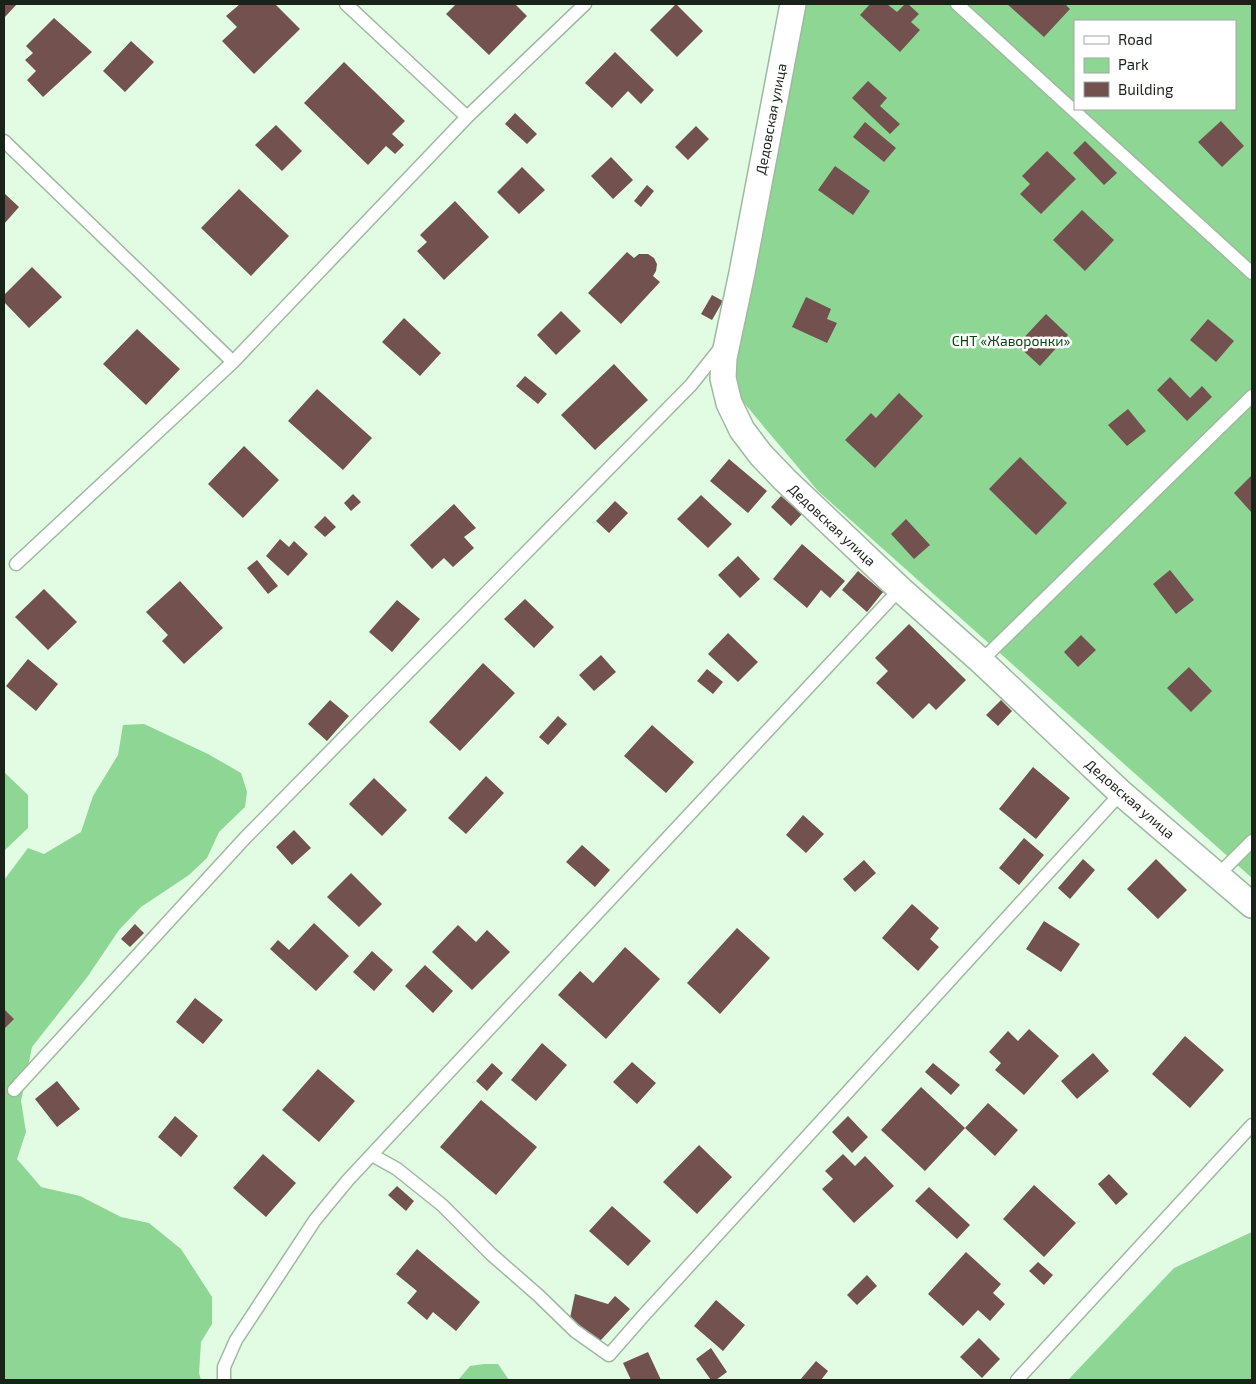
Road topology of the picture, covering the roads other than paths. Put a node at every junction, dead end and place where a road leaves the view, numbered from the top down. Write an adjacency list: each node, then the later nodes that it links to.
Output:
1 (346, 4): 5 (lane)
2 (585, 4): 5 (lane)
3 (793, 4): 8 (street, Дедовская улица)
4 (957, 4): 7 (lane)
5 (467, 117): 9 (lane)
6 (4, 141): 9 (lane)
7 (1252, 273)
8 (728, 339): 12 (street, Дедовская улица); 18 (lane)
9 (233, 362): 11 (lane)
10 (1252, 396): 13 (lane)
11 (16, 564)
12 (900, 589): 13 (street, Дедовская улица); 20 (lane)
13 (981, 661): 14 (street, Дедовская улица)
14 (1121, 793): 16 (street, Дедовская улица); 20 (lane)
15 (1252, 841): 16 (lane)
16 (1218, 875): 17 (street, Дедовская улица)
17 (1252, 905)
18 (14, 1090)
19 (1252, 1125): 22 (lane)
20 (372, 1155): 21 (lane)
21 (224, 1380)
22 (1017, 1380)

